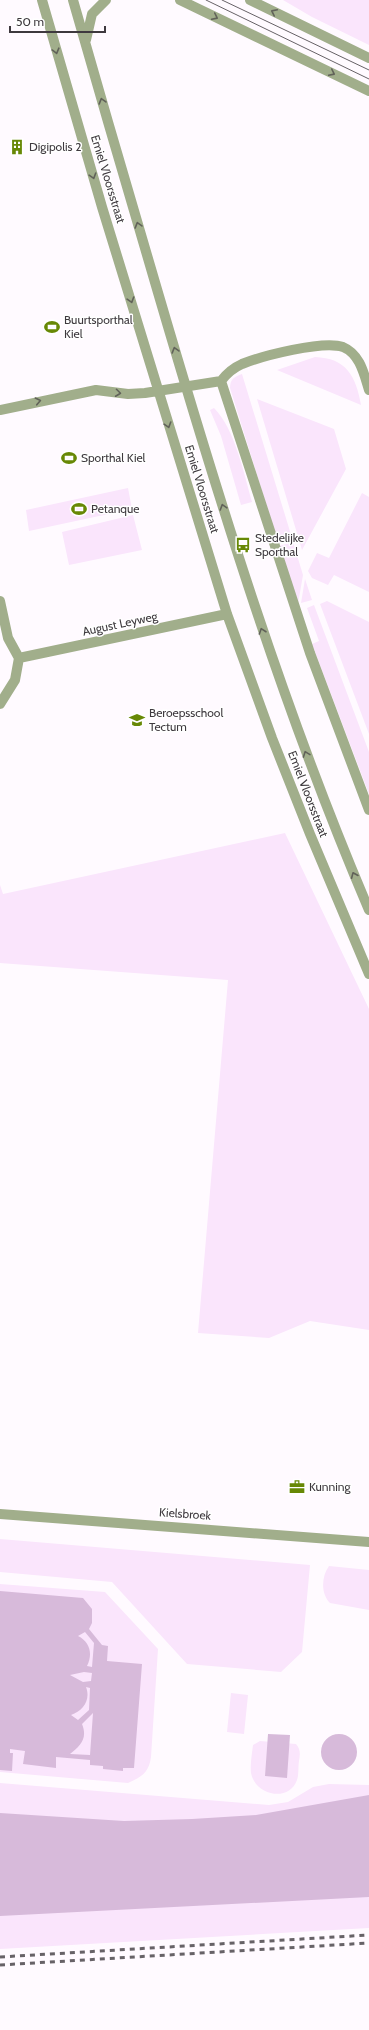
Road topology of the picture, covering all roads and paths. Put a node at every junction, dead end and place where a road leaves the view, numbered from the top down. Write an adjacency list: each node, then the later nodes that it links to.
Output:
1 (42, 0): 12 (street, Emiel Vloorsstraat, one-way to 12)
2 (73, 0): 6 (street, Emiel Vloorsstraat)
3 (106, 0): 6 (street)
4 (180, 0): 8 (street, one-way to 8)
5 (250, 0): 7 (street, one-way to 5)
6 (85, 44): 10 (street, Emiel Vloorsstraat, one-way to 6)
7 (369, 58)
8 (369, 91)
9 (221, 381): 10 (street); 11 (street); 18 (street)
10 (186, 388): 12 (street); 19 (street, Emiel Vloorsstraat, one-way to 10)
11 (369, 390)
12 (158, 392): 13 (street, one-way to 12); 15 (street, Emiel Vloorsstraat, one-way to 15)
13 (0, 410)
14 (0, 601): 16 (street)
15 (227, 614): 16 (street, August Leyweg); 20 (street, Emiel Vloorsstraat)
16 (19, 658): 17 (street)
17 (0, 704)
18 (369, 810)
19 (369, 910)
20 (369, 974)
21 (0, 1514): 22 (street, Kielsbroek)
22 (369, 1542)

